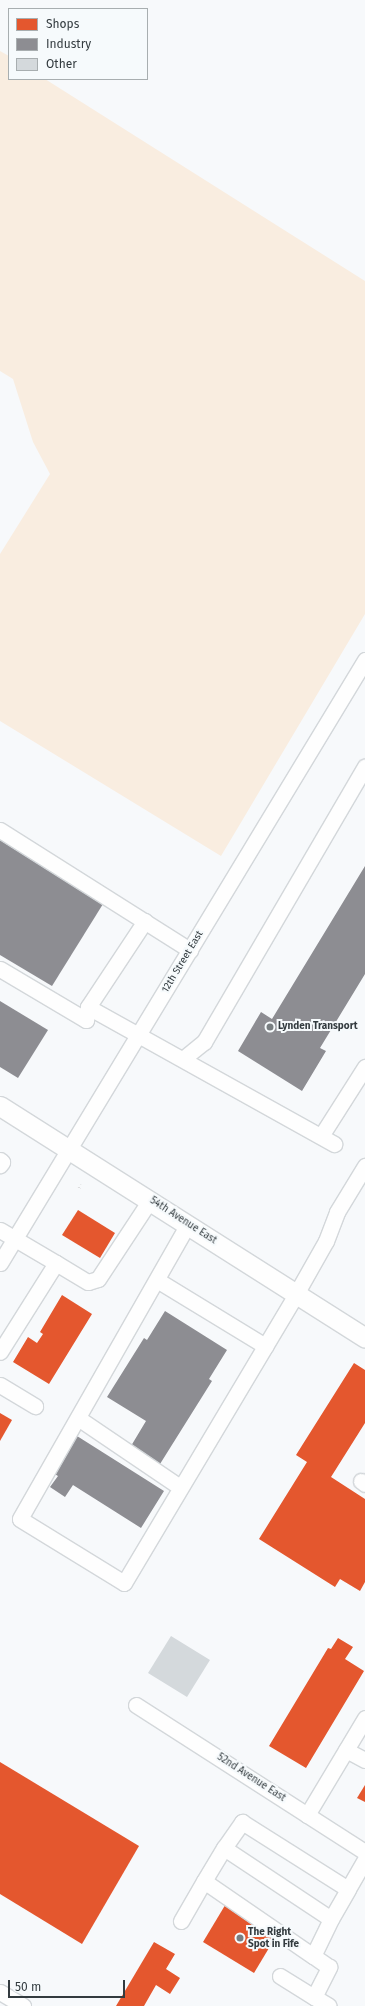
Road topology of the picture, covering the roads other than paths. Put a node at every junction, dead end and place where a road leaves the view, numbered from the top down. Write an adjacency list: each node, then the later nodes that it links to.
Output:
1 (365, 660): 5 (street, 12th Street East)
2 (365, 767): 9 (street)
3 (0, 830): 4 (street)
4 (145, 921): 5 (street); 7 (street)
5 (190, 950): 8 (street, 12th Street East)
6 (0, 969): 7 (street)
7 (88, 1008): 8 (street)
8 (138, 1037): 9 (street); 14 (street, 12th Street East)
9 (184, 1058): 12 (street)
10 (365, 1067): 12 (street)
11 (0, 1106): 14 (main road, 54th Avenue East)
12 (321, 1136): 13 (street)
13 (334, 1144)
14 (70, 1149): 18 (main road, 54th Avenue East); 21 (street, 12th Street East)
15 (0, 1160): 16 (street)
16 (0, 1165)
17 (364, 1170): 25 (street)
18 (150, 1200): 19 (main road, 54th Avenue East); 23 (street)
19 (188, 1224): 24 (street); 25 (main road, 54th Avenue East)
20 (0, 1230): 21 (street)
21 (15, 1239): 22 (street, 12th Street East); 23 (street)
22 (0, 1263)
23 (56, 1263): 28 (street)
24 (157, 1280): 27 (street); 31 (street)
25 (296, 1294): 26 (main road, 54th Avenue East); 27 (street)
26 (365, 1338)
27 (265, 1346): 32 (street)
28 (0, 1352)
29 (0, 1385): 30 (street)
30 (35, 1406)
31 (78, 1418): 32 (street); 32 (street)
32 (180, 1487)
33 (136, 1704): 37 (street, 52nd Avenue East)
34 (365, 1718): 35 (street)
35 (346, 1750): 36 (street); 37 (street)
36 (365, 1760)
37 (308, 1815): 39 (street, 52nd Avenue East)
38 (224, 1848): 41 (street); 42 (street); 43 (street)
39 (365, 1852)
40 (365, 1859): 42 (street)
41 (204, 1881): 44 (street); 45 (street)
42 (348, 1889): 43 (street)
43 (332, 1919): 45 (street)
44 (181, 1921)
45 (313, 1956): 48 (street)
46 (280, 1976): 48 (street)
47 (0, 1992): 49 (street)
48 (314, 1997): 50 (street)
49 (23, 2006)
50 (329, 2006)

